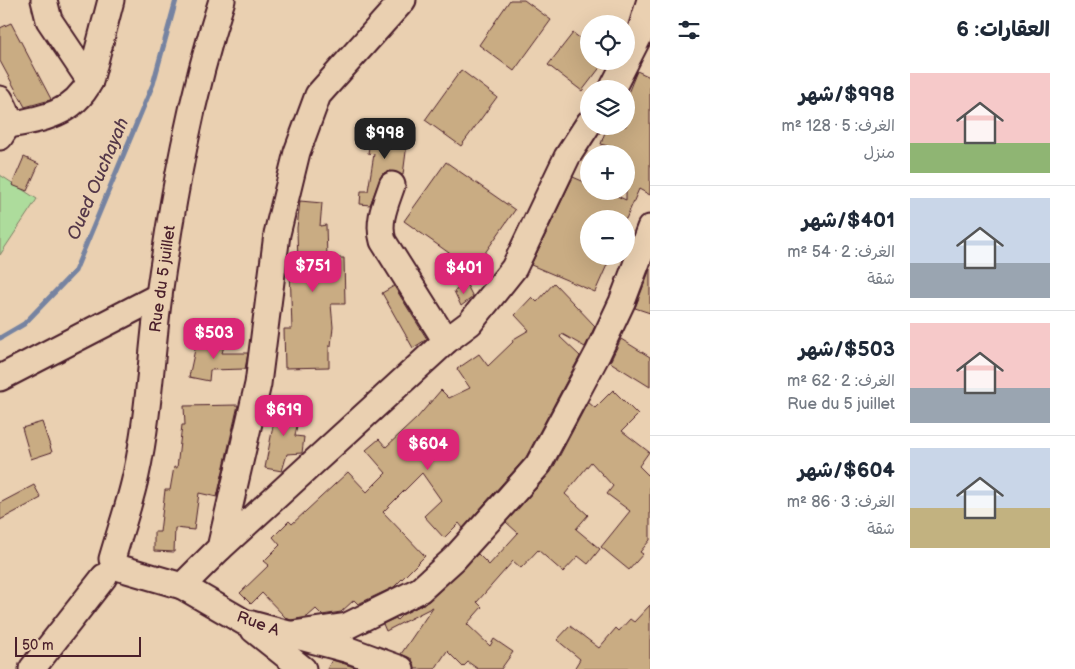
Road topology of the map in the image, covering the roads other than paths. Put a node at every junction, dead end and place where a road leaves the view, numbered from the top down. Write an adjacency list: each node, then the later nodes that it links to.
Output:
1 (44, 0): 7 (street)
2 (111, 0): 7 (street)
3 (222, 0): 13 (street, Rue du 5 juillet)
4 (403, 0): 16 (street)
5 (650, 0): 6 (street)
6 (617, 80)
7 (90, 81): 9 (street)
8 (0, 99): 9 (street)
9 (4, 131)
10 (581, 135): 14 (street)
11 (392, 185): 14 (street)
12 (650, 228): 20 (street)
13 (159, 296): 15 (street); 17 (street, Rue du 5 juillet)
14 (446, 341): 16 (street)
15 (0, 378)
16 (220, 548): 18 (street)
17 (112, 568): 18 (street, Rue A); 21 (street, Rue du 5 juillet)
18 (182, 586): 19 (street, Rue A)
19 (244, 622): 20 (street, Rue A); 22 (street)
20 (286, 635): 23 (street, Rue A)
21 (32, 669)
22 (303, 669)
23 (401, 669)

